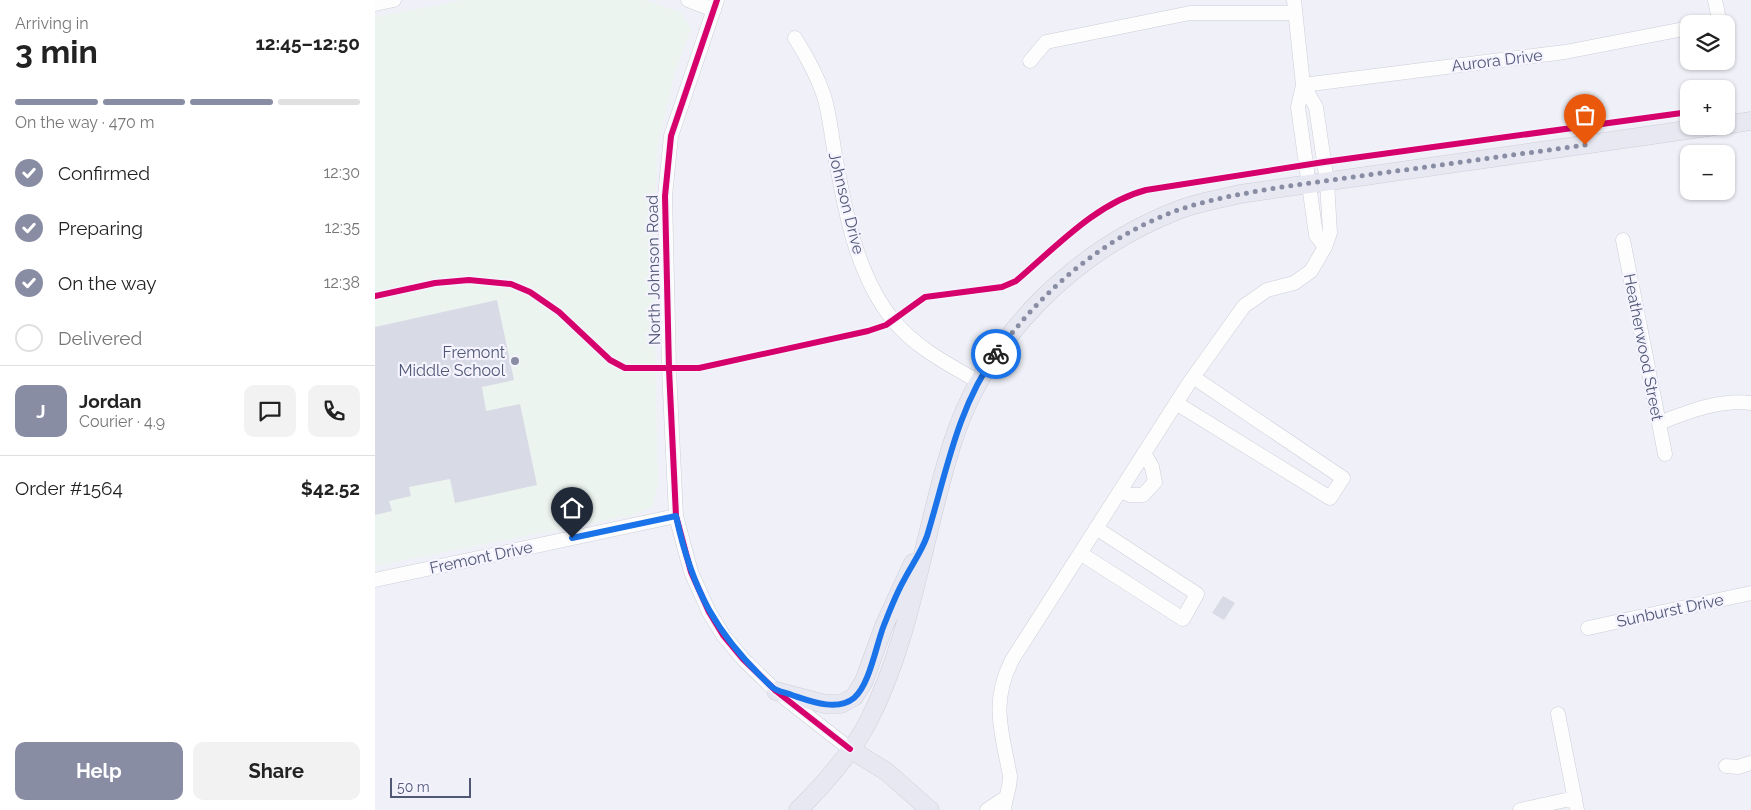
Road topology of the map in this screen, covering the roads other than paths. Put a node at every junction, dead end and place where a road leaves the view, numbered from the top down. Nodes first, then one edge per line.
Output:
1 (394, 0) edge
2 (688, 0) edge
3 (1715, 0) edge
4 (375, 4) edge
5 (715, 5) edge
6 (1295, 7) edge
7 (1717, 15) edge
8 (1680, 30) edge
9 (795, 38) dead end
10 (1030, 61) dead end
11 (1303, 85) junction
12 (1751, 121) edge
13 (1735, 124) edge
14 (1680, 131) edge
15 (1327, 182) junction
16 (1309, 183) junction
17 (1623, 240) dead end
18 (1325, 247) junction
19 (1193, 377) junction
20 (979, 382) junction
21 (1176, 403) junction
22 (1751, 403) edge
23 (1659, 423) junction
24 (1144, 454) junction
25 (1665, 454) dead end
26 (1120, 491) junction
27 (676, 516) junction
28 (1096, 528) junction
29 (926, 539) junction
30 (1080, 553) junction
31 (375, 580) edge
32 (1751, 593) edge
33 (1589, 628) dead end
34 (776, 691) junction
35 (1558, 714) dead end
36 (850, 749) junction
37 (1751, 763) edge
38 (1726, 766) dead end
39 (1005, 804) edge
40 (1576, 804) edge
41 (798, 810) edge
42 (930, 810) edge
43 (987, 810) edge
44 (1520, 810) edge

1 - 4 street
2 - 5 street
3 - 7 street
5 - 27 street, North Johnson Road
6 - 10 street
6 - 11 street
8 - 11 street, Aurora Drive
9 - 20 street, Johnson Drive
11 - 15 street
11 - 16 street
12 - 13 main road
14 - 15 main road
15 - 16 main road
15 - 18 street
16 - 18 street
16 - 20 main road
17 - 23 street, Heatherwood Street
18 - 19 street
19 - 21 street
19 - 21 street
20 - 29 main road
21 - 24 street
22 - 23 street
23 - 25 street, Heatherwood Street
24 - 26 street
24 - 26 street
26 - 28 street
27 - 31 street, Fremont Drive
27 - 34 street, North Johnson Road
28 - 30 street
28 - 30 street
29 - 34 main road
29 - 36 main road
30 - 39 street
32 - 33 street, Sunburst Drive
34 - 36 street, North Johnson Road
35 - 40 street
36 - 41 main road
36 - 42 main road, North Johnson Road
37 - 38 street
39 - 43 street
40 - 44 street

